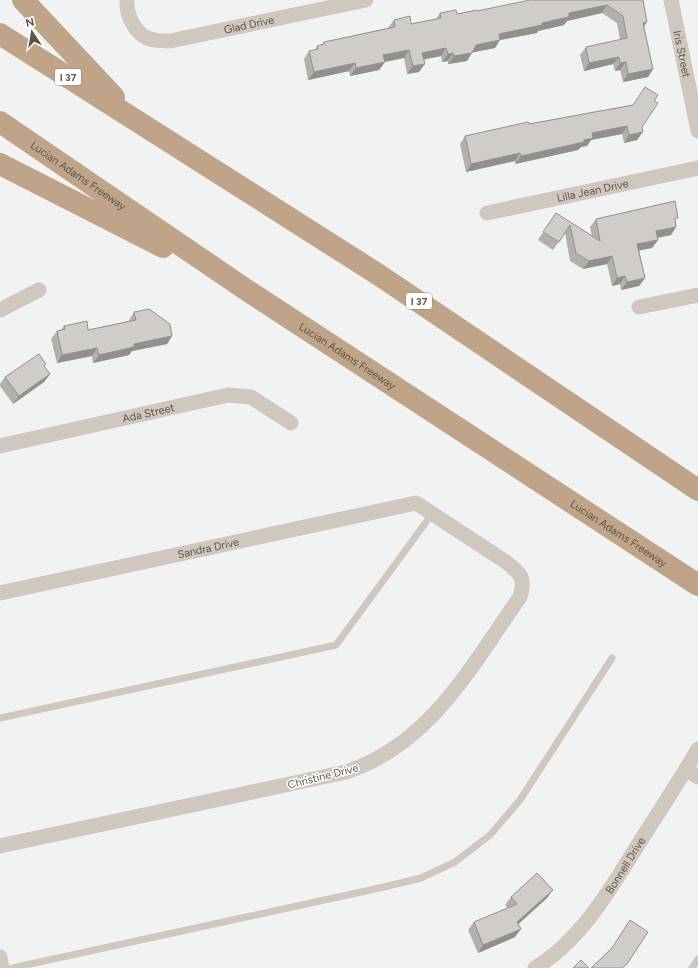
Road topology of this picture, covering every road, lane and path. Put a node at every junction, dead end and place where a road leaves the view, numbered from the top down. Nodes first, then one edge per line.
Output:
1 (23, 0) edge
2 (127, 0) edge
3 (366, 0) edge
4 (671, 0) edge
5 (0, 34) edge
6 (136, 120) junction
7 (0, 122) edge
8 (698, 131) edge
9 (0, 164) edge
10 (698, 168) edge
11 (487, 213) dead end
12 (245, 288) junction
13 (39, 290) dead end
14 (698, 295) edge
15 (639, 308) dead end
16 (0, 310) edge
17 (291, 423) dead end
18 (0, 446) edge
19 (698, 490) edge
20 (416, 503) joint
21 (432, 514) junction
22 (698, 585) edge
23 (0, 593) edge
24 (612, 658) dead end
25 (0, 718) edge
26 (698, 749) edge
27 (692, 773) edge
28 (0, 846) edge
29 (0, 957) edge
30 (698, 959) edge
31 (2, 968) edge
32 (12, 968) edge
33 (535, 968) edge
34 (692, 968) edge

1 - 6 highway
2 - 3 street, Glad Drive
4 - 8 street, Iris Street
5 - 6 highway, I 37
6 - 19 highway, I 37
7 - 12 highway, Lucian Adams Freeway
9 - 12 highway
10 - 11 street, Lilla Jean Drive
12 - 22 highway, Lucian Adams Freeway
13 - 16 street
14 - 15 street
17 - 18 street, Ada Street
20 - 21 street, Christine Drive
20 - 23 street, Sandra Drive
21 - 25 lane
21 - 28 street, Christine Drive
24 - 32 lane
26 - 27 street, Bonnell Drive
27 - 33 street, Bonnell Drive
29 - 31 street
30 - 34 lane

